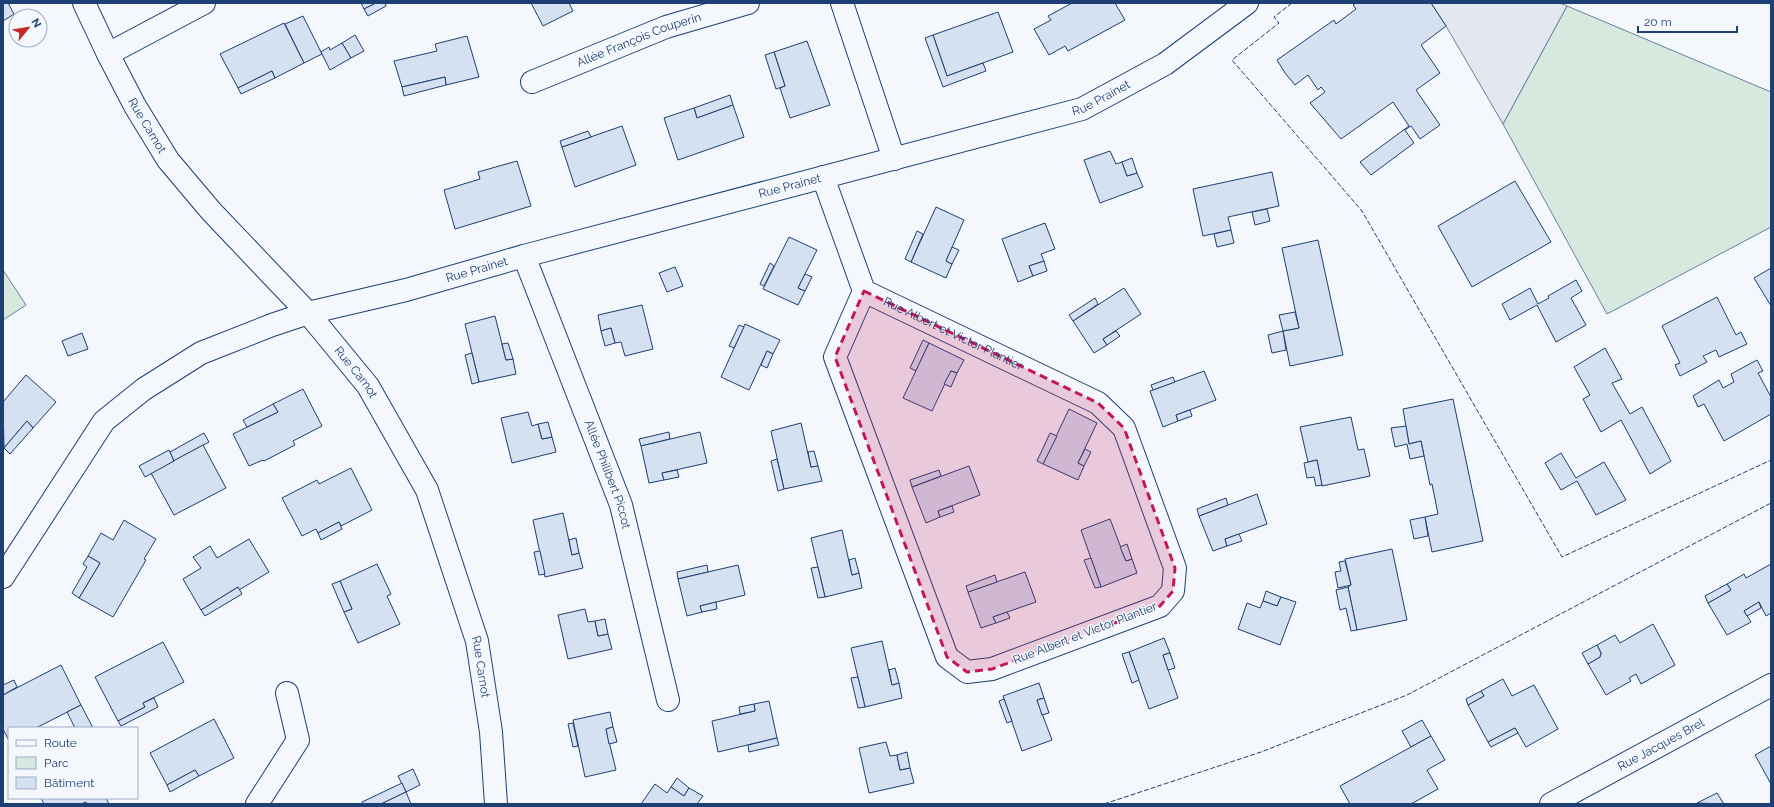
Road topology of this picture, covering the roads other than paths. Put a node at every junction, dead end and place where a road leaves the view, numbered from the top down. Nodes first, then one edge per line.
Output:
1 (84, 3) edge
2 (204, 3) edge
3 (748, 3) edge
4 (842, 3) edge
5 (1247, 3) edge
6 (108, 54) junction
7 (532, 82) dead end
8 (894, 159) junction
9 (824, 177) junction
10 (524, 256) junction
11 (864, 291) junction
12 (308, 312) junction
13 (3, 577) edge
14 (1771, 685) edge
15 (287, 693) dead end
16 (668, 700) dead end
17 (257, 804) edge
18 (496, 804) edge
19 (1551, 804) edge

1 - 6 street, Rue Carnot
2 - 6 street
3 - 7 street, Allée François Couperin
4 - 8 street
5 - 8 street, Rue Prainet
6 - 12 street, Rue Carnot
8 - 9 street, Rue Prainet
9 - 10 street, Rue Prainet
9 - 11 street
10 - 12 street, Rue Prainet
10 - 16 street, Allée Philibert Piccot
11 - 11 street, Rue Albert et Victor Plantier
12 - 13 street, Rue Prainet
12 - 18 street, Rue Carnot
14 - 19 street, Rue Jacques Brel
15 - 17 street

